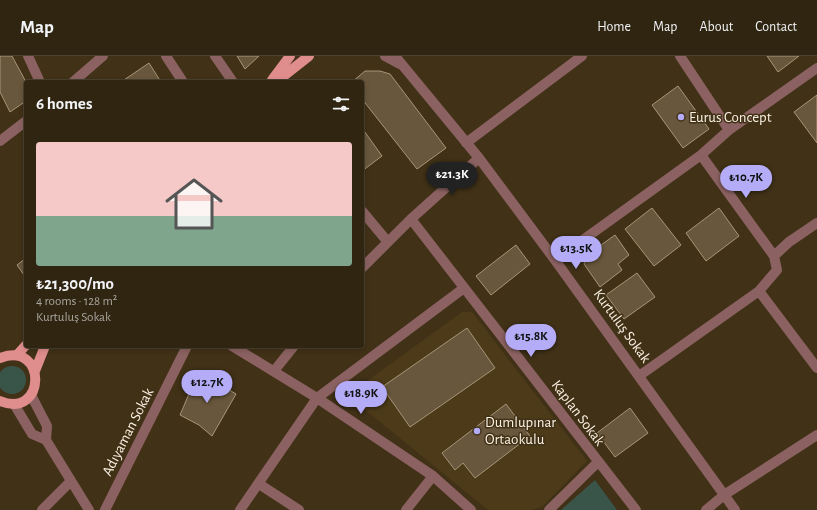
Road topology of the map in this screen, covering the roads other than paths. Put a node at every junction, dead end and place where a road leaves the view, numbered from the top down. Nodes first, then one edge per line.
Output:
1 (28, 56) edge
2 (103, 56) edge
3 (166, 56) edge
4 (215, 56) edge
5 (290, 56) edge
6 (309, 56) edge
7 (385, 56) edge
8 (395, 56) edge
9 (582, 56) edge
10 (680, 56) edge
11 (402, 65) junction
12 (817, 68) edge
13 (39, 80) edge
14 (75, 80) edge
15 (182, 80) edge
16 (232, 80) edge
17 (272, 80) edge
18 (279, 80) edge
19 (24, 123) edge
20 (729, 130) junction
21 (0, 141) edge
22 (466, 143) junction
23 (701, 155) junction
24 (479, 158) junction
25 (364, 213) edge
26 (411, 219) junction
27 (817, 223) edge
28 (387, 241) junction
29 (774, 256) junction
30 (555, 260) junction
31 (364, 266) edge
32 (464, 288) junction
33 (759, 291) junction
34 (24, 347) edge
35 (44, 348) edge
36 (186, 348) edge
37 (235, 348) edge
38 (292, 348) edge
39 (17, 355) junction
40 (0, 357) edge
41 (817, 368) edge
42 (35, 371) junction
43 (274, 371) junction
44 (639, 376) junction
45 (31, 395) junction
46 (317, 398) junction
47 (5, 404) edge
48 (817, 435) edge
49 (46, 440) junction
50 (598, 463) junction
51 (433, 476) junction
52 (71, 481) junction
53 (259, 484) junction
54 (724, 496) junction
55 (42, 510) edge
56 (89, 510) edge
57 (105, 510) edge
58 (240, 510) edge
59 (299, 510) edge
60 (406, 510) edge
61 (471, 510) edge
62 (549, 510) edge
63 (636, 510) edge
64 (706, 510) edge
65 (735, 510) edge

1 - 13 street
2 - 14 street
3 - 15 street
4 - 16 street
5 - 17 main road
6 - 18 main road
7 - 11 street
8 - 11 street, Kurtuluş Sokak
9 - 22 street
10 - 20 street
11 - 22 street, Kurtuluş Sokak
12 - 20 street
19 - 21 street
20 - 23 street
22 - 24 street, Kurtuluş Sokak
23 - 29 street
23 - 30 street
24 - 26 street
24 - 30 street, Kurtuluş Sokak
25 - 28 street
26 - 28 street
26 - 32 street, Kaplan Sokak
27 - 29 street
28 - 31 street
29 - 33 street
30 - 44 street, Kurtuluş Sokak
32 - 46 street
32 - 50 street, Kaplan Sokak
33 - 41 street
33 - 44 street
34 - 39 main road
35 - 42 main road
36 - 57 street, Adıyaman Sokak
37 - 43 street
38 - 43 street
39 - 40 main road
39 - 42 main road
42 - 45 main road
43 - 46 street
44 - 54 street, Kurtuluş Sokak
45 - 47 main road
45 - 49 street
46 - 51 street
46 - 53 street
47 - 49 street
48 - 54 street
49 - 52 street
50 - 62 street
50 - 63 street, Kaplan Sokak
51 - 60 street
51 - 61 street
52 - 55 street
52 - 56 street
53 - 58 street
53 - 59 street
54 - 64 street
54 - 65 street, Kurtuluş Sokak

